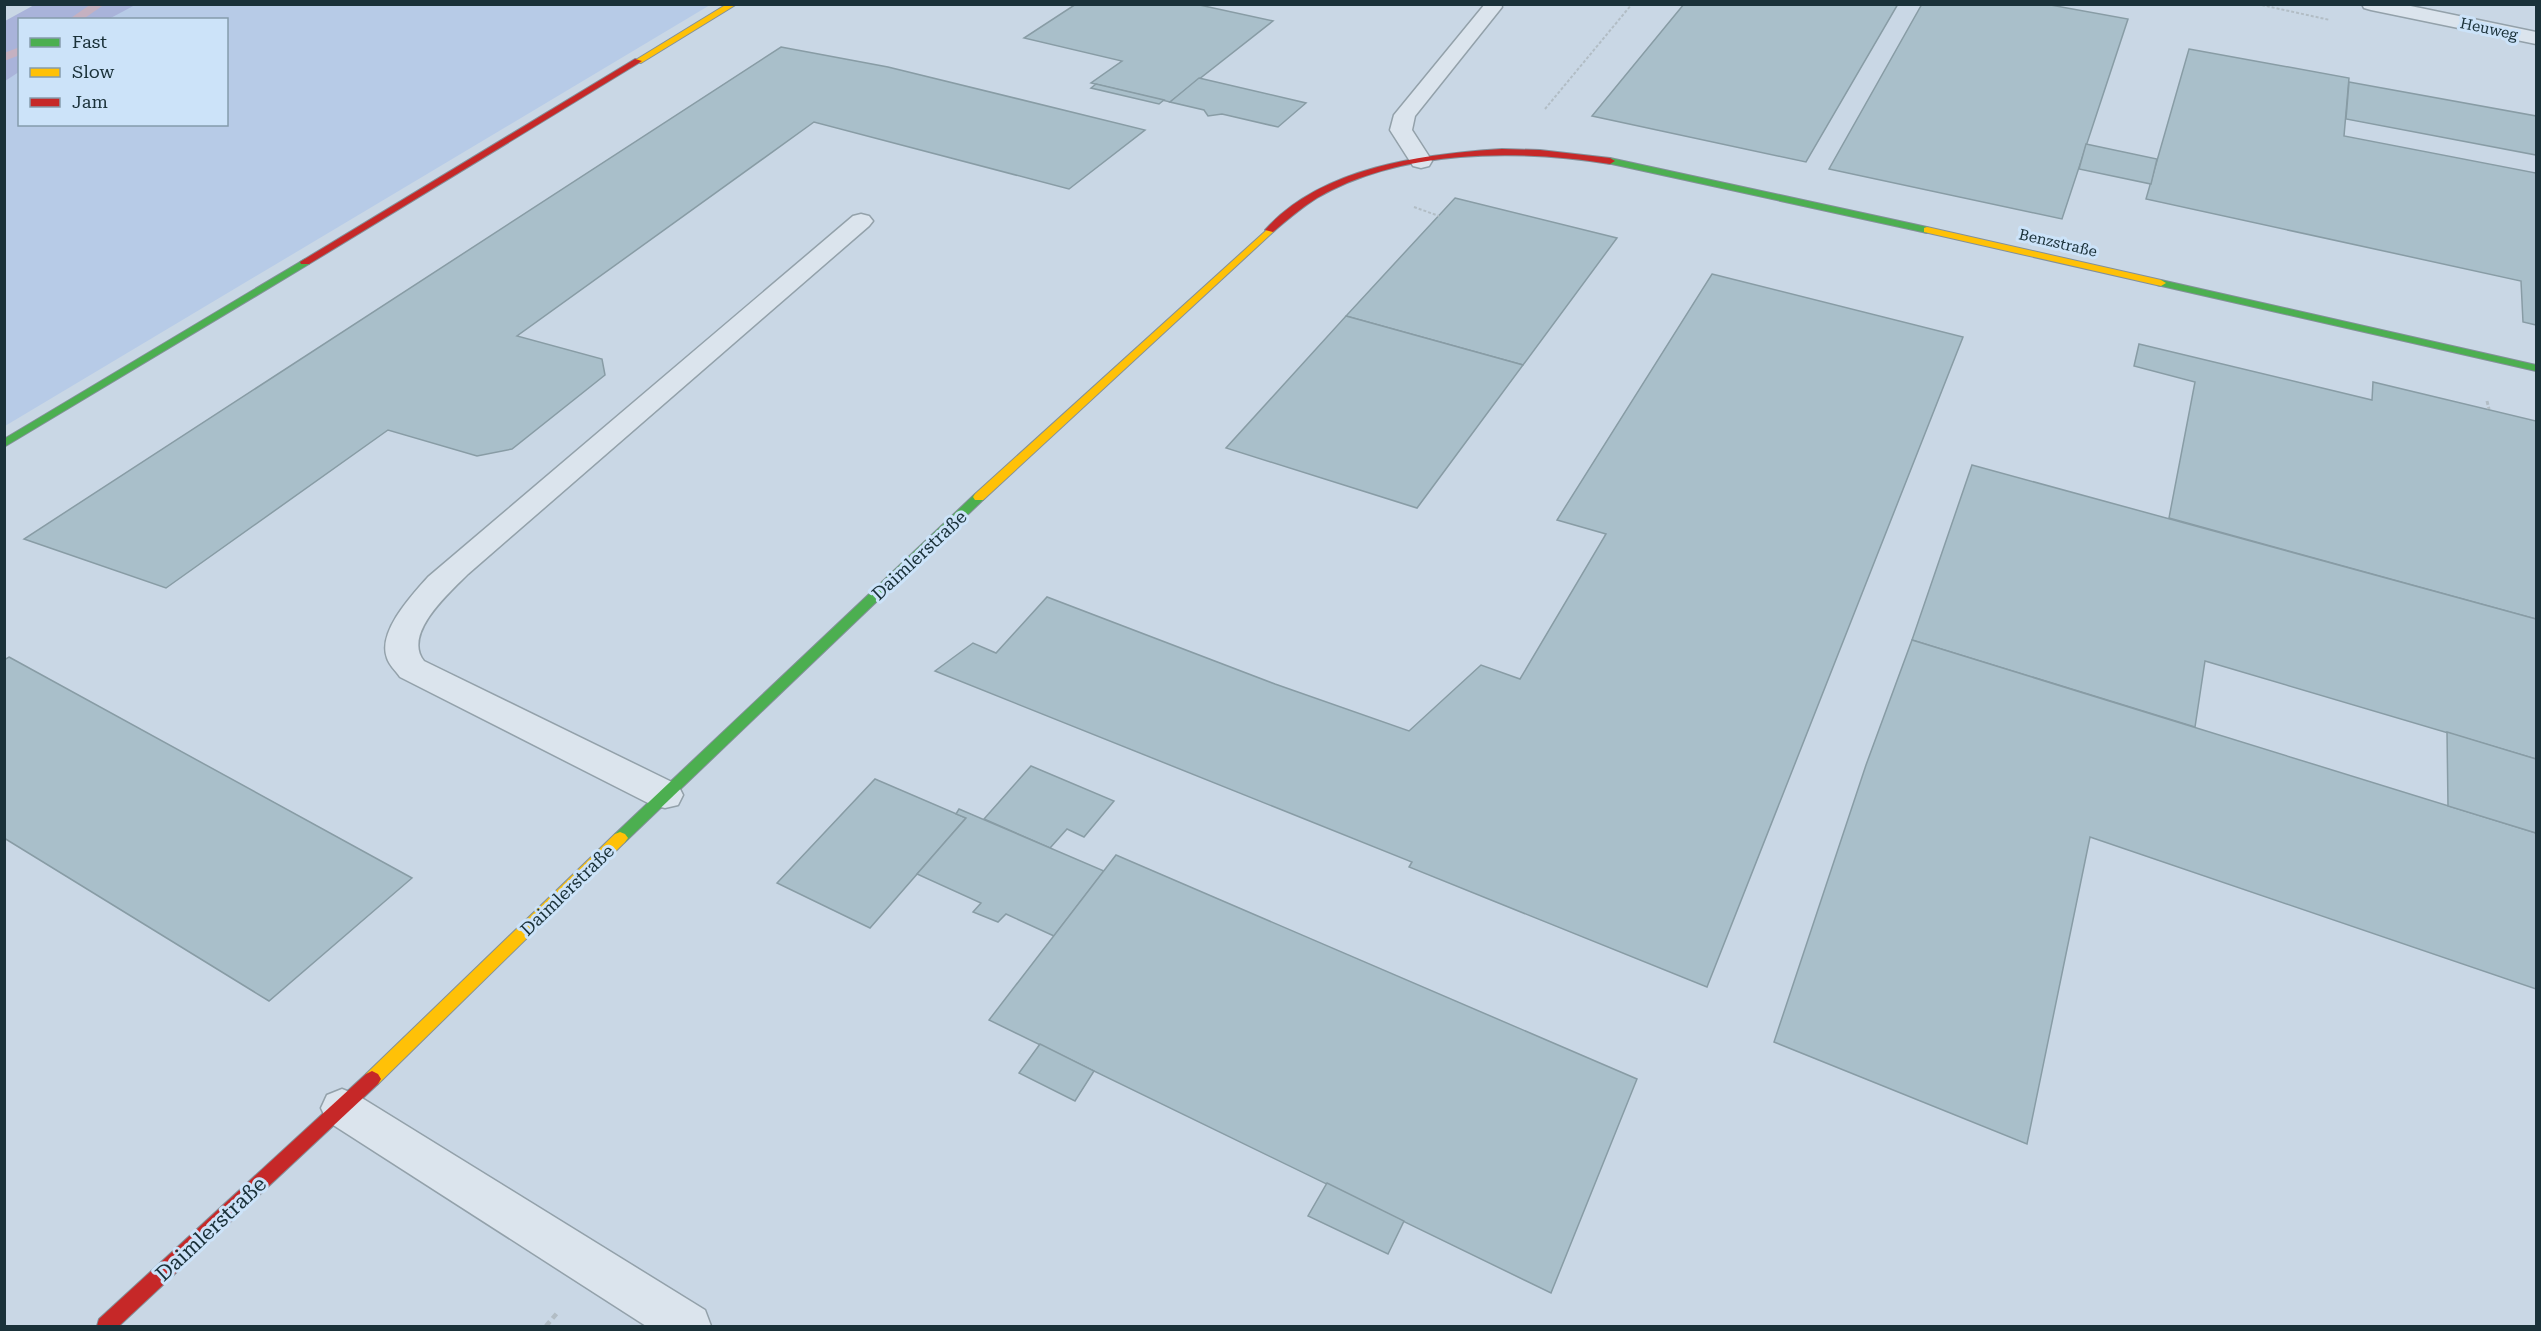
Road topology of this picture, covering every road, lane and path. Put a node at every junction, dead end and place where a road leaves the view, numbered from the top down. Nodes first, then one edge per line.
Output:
1 (733, 4) edge
2 (1632, 4) edge
3 (2278, 4) edge
4 (2371, 4) edge
5 (1492, 7) dead end
6 (2275, 8) dead end
7 (2536, 39) edge
8 (1510, 151) junction
9 (1572, 153) joint
10 (1421, 160) junction
11 (861, 221) dead end
12 (2536, 368) edge
13 (4, 444) edge
14 (665, 795) junction
15 (342, 1108) junction
16 (106, 1326) edge
17 (688, 1326) edge

1 - 13 street
2 - 8 path
3 - 6 path
4 - 7 street, Heuweg
5 - 10 street
8 - 9 street, Daimlerstraße
8 - 10 street, Daimlerstraße
9 - 12 street, Benzstraße
10 - 14 street, Daimlerstraße
11 - 14 street
14 - 15 street, Daimlerstraße
15 - 16 street, Daimlerstraße
15 - 17 street

